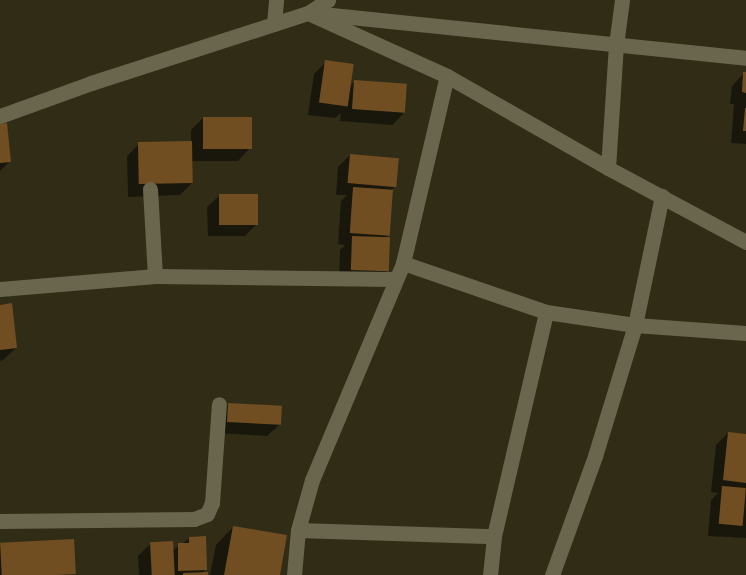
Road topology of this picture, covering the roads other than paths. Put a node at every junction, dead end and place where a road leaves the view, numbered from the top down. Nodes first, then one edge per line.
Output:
1 (276, 0) edge
2 (328, 0) edge
3 (622, 0) edge
4 (308, 13) junction
5 (274, 24) junction
6 (616, 45) junction
7 (746, 58) edge
8 (447, 76) junction
9 (0, 116) edge
10 (608, 168) junction
11 (150, 188) dead end
12 (662, 196) junction
13 (746, 242) edge
14 (403, 263) junction
15 (155, 276) junction
16 (395, 279) junction
17 (0, 289) edge
18 (546, 312) junction
19 (635, 326) junction
20 (746, 333) edge
21 (219, 404) dead end
22 (0, 521) edge
23 (298, 530) junction
24 (494, 536) junction
25 (294, 575) edge
26 (490, 575) edge
27 (552, 575) edge

1 - 5 street
2 - 4 street
3 - 6 street
4 - 5 street
4 - 6 street
4 - 8 street
5 - 9 street
6 - 7 street
6 - 10 street
8 - 10 street
8 - 14 street
10 - 12 street
11 - 15 street
12 - 13 street
12 - 19 street
14 - 16 street
14 - 18 street
15 - 16 street
15 - 17 street
16 - 23 street
18 - 19 street
18 - 24 street
19 - 20 street
19 - 27 street
21 - 22 street
23 - 24 street
23 - 25 street
24 - 26 street

